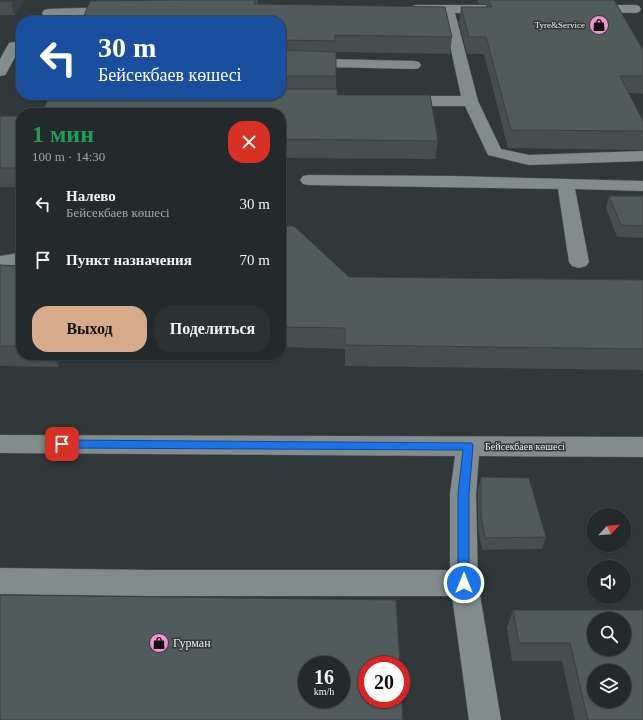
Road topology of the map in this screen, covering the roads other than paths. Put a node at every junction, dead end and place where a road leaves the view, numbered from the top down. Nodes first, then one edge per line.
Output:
1 (632, 4) edge
2 (400, 9) edge
3 (448, 9) junction
4 (502, 9) edge
5 (580, 9) edge
6 (124, 11) edge
7 (48, 13) dead end
8 (643, 21) edge
9 (14, 46) dead end
10 (286, 62) edge
11 (414, 65) dead end
12 (0, 72) edge
13 (384, 101) edge
14 (470, 101) junction
15 (643, 156) edge
16 (309, 180) dead end
17 (566, 185) junction
18 (643, 186) edge
19 (16, 260) edge
20 (0, 262) edge
21 (580, 262) dead end
22 (0, 444) edge
23 (468, 446) junction
24 (643, 447) edge
25 (0, 582) edge
26 (464, 583) junction
27 (485, 720) edge

1 - 5 street
1 - 8 street
2 - 3 street
3 - 4 street
3 - 14 street
6 - 7 street
9 - 12 street
10 - 11 street
13 - 14 street
14 - 15 street
16 - 17 street
17 - 18 street
17 - 21 street
19 - 20 street
22 - 23 street, Бейсекбаев көшесі
23 - 24 street, Бейсекбаев көшесі
23 - 26 street
25 - 26 street
26 - 27 street

